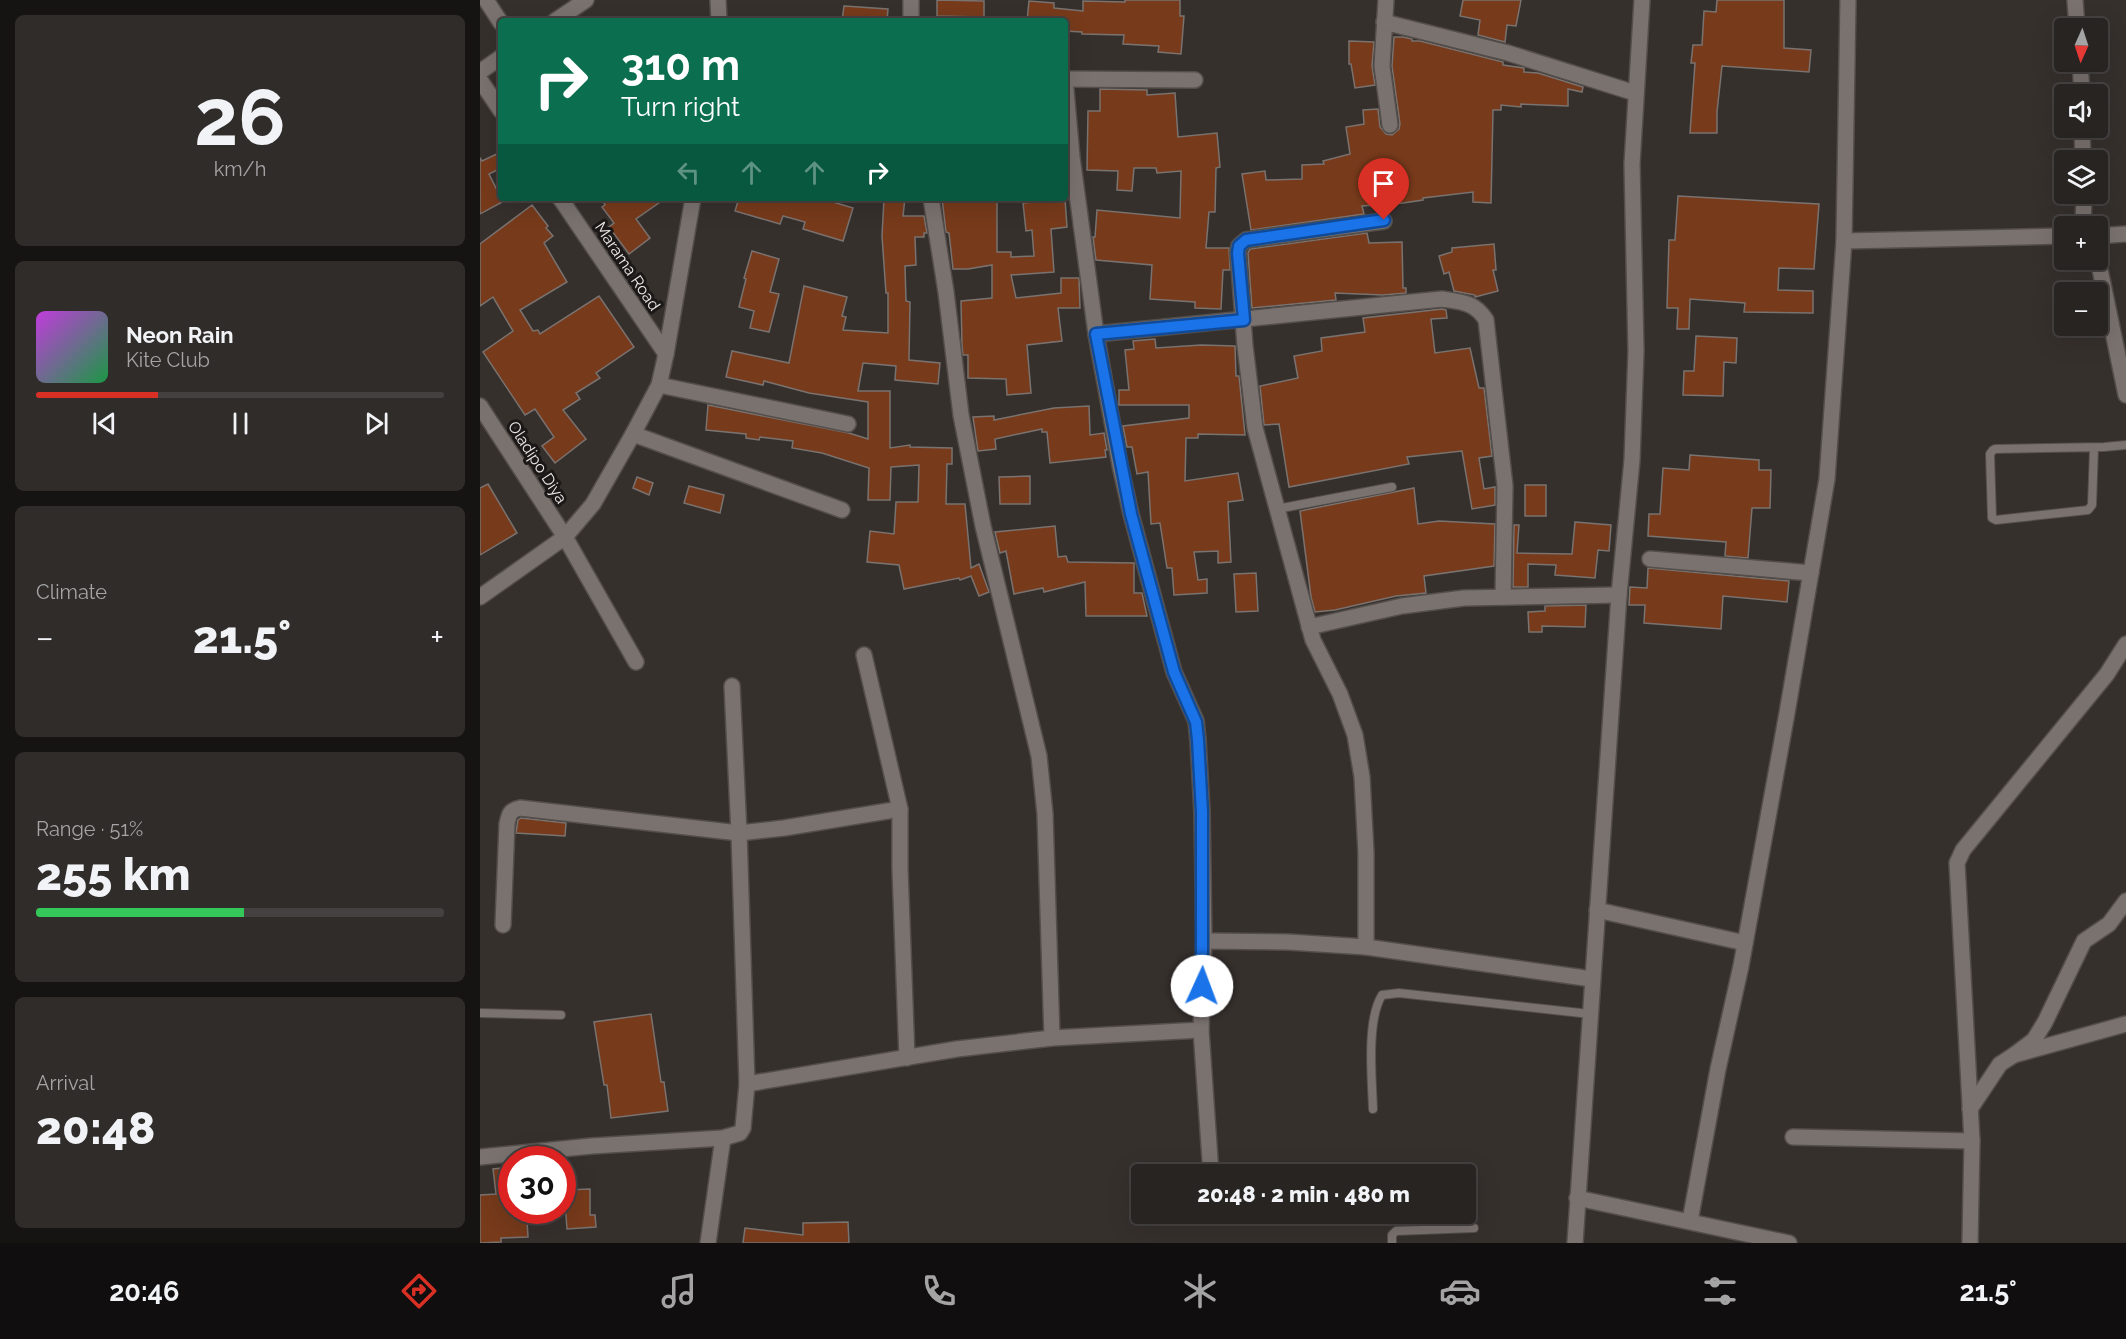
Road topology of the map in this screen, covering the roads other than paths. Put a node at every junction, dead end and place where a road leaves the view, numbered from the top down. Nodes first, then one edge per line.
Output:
1 (486, 0) edge
2 (586, 0) edge
3 (718, 0) edge
4 (910, 0) edge
5 (1386, 0) edge
6 (1642, 0) edge
7 (1848, 0) edge
8 (2075, 0) edge
9 (498, 18) edge
10 (559, 18) edge
11 (719, 18) edge
12 (911, 18) edge
13 (2076, 18) edge
14 (1384, 22) junction
15 (498, 59) edge
16 (480, 72) edge
17 (1068, 79) edge
18 (480, 80) edge
19 (1195, 80) dead end
20 (1635, 93) junction
21 (498, 107) edge
22 (1068, 112) edge
23 (1390, 124) dead end
24 (562, 201) edge
25 (692, 201) edge
26 (932, 201) edge
27 (1384, 220) dead end
28 (2126, 234) edge
29 (2108, 235) edge
30 (2054, 236) edge
31 (1844, 241) junction
32 (2101, 270) edge
33 (1244, 320) junction
34 (1096, 334) junction
35 (2122, 351) edge
36 (666, 354) junction
37 (659, 385) junction
38 (2126, 395) edge
39 (480, 406) edge
40 (848, 424) dead end
41 (633, 434) junction
42 (2126, 445) edge
43 (2094, 448) junction
44 (1392, 487) dead end
45 (1276, 509) junction
46 (842, 510) dead end
47 (565, 537) junction
48 (1650, 559) dead end
49 (1811, 573) junction
50 (1619, 595) junction
51 (480, 597) edge
52 (1503, 597) junction
53 (1309, 627) junction
54 (2126, 644) edge
55 (864, 655) dead end
56 (636, 662) dead end
57 (732, 686) dead end
58 (900, 809) junction
59 (739, 833) junction
60 (2126, 901) edge
61 (1597, 910) junction
62 (502, 925) dead end
63 (1203, 941) junction
64 (1745, 943) junction
65 (1366, 947) junction
66 (1592, 980) junction
67 (480, 1013) edge
68 (1590, 1014) junction
69 (561, 1015) dead end
70 (2126, 1024) edge
71 (1201, 1030) junction
72 (1052, 1038) junction
73 (2014, 1055) junction
74 (907, 1058) junction
75 (747, 1084) junction
76 (1373, 1109) dead end
77 (1970, 1109) junction
78 (723, 1137) junction
79 (1793, 1137) dead end
80 (1972, 1141) junction
81 (480, 1157) edge
82 (1210, 1164) edge
83 (1577, 1198) junction
84 (1689, 1221) junction
85 (1474, 1228) dead end
86 (708, 1243) edge
87 (1392, 1243) edge
88 (1575, 1243) edge
89 (1789, 1243) edge
90 (1970, 1243) edge

1 - 9 street
2 - 10 street
3 - 11 street
4 - 12 street
5 - 14 street
6 - 20 street
7 - 31 street
8 - 13 street
14 - 20 street
14 - 23 street
15 - 16 street
17 - 19 street
18 - 21 street
20 - 50 street
22 - 34 street
24 - 36 street, Marama Road
25 - 36 street
26 - 72 street
27 - 33 street
28 - 29 street
30 - 31 street
31 - 49 street
32 - 35 street
33 - 34 street
33 - 45 street
33 - 52 street
34 - 63 street
35 - 38 street
36 - 37 street
37 - 40 street
37 - 41 street
39 - 47 street, Oladipo Diya
41 - 46 street
41 - 47 street
42 - 43 lane
43 - 43 lane
44 - 45 lane
45 - 53 street
47 - 51 street
47 - 56 street, Oladipo Diya
48 - 49 street
49 - 64 street
50 - 52 street
50 - 61 street
52 - 53 street
53 - 65 street
54 - 77 street
55 - 58 street
57 - 59 street
58 - 59 street
58 - 74 street
59 - 62 street
59 - 75 street
60 - 73 street
61 - 64 street
61 - 66 street
63 - 65 street
63 - 71 street
64 - 84 street
65 - 66 street
66 - 68 street
67 - 69 lane
68 - 76 lane
68 - 83 street
70 - 73 street
71 - 72 street
71 - 82 street
72 - 74 street
73 - 77 street
74 - 75 street
75 - 78 street
77 - 80 street
78 - 81 street
78 - 86 street
79 - 80 street
80 - 90 street
83 - 84 street
83 - 88 street
84 - 89 street
85 - 87 lane

